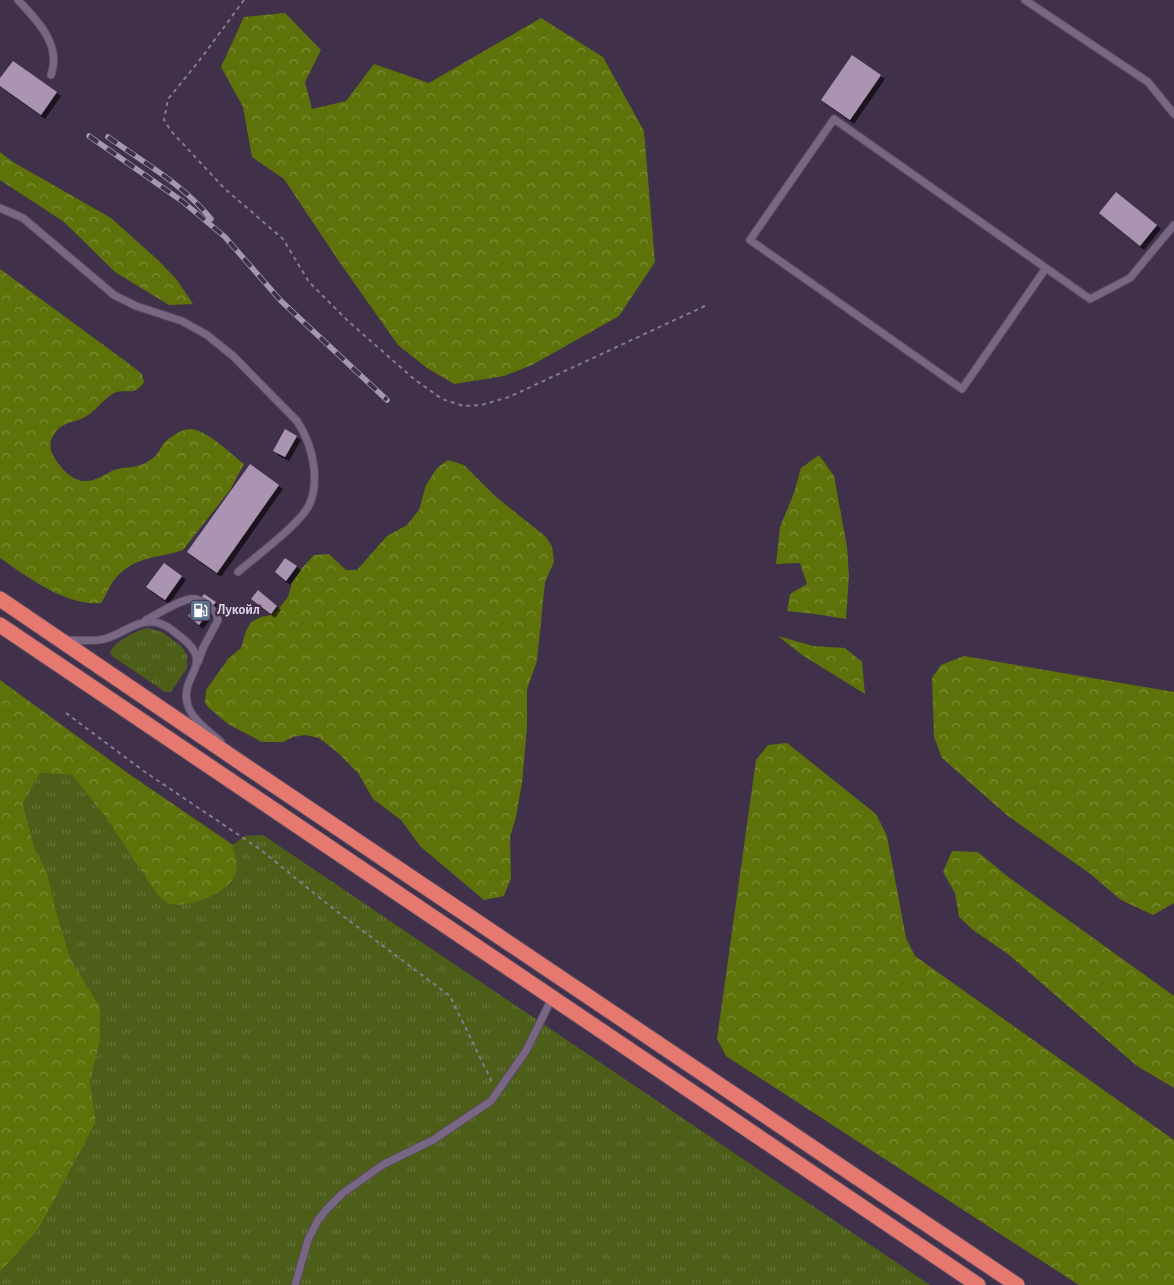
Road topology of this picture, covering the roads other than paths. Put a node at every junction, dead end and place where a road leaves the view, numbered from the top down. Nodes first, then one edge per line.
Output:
1 (18, 0) edge
2 (1025, 0) edge
3 (51, 75) dead end
4 (1174, 114) edge
5 (0, 208) edge
6 (1174, 225) edge
7 (1046, 268) junction
8 (238, 572) dead end
9 (0, 600) edge
10 (140, 623) junction
11 (0, 625) edge
12 (60, 640) junction
13 (197, 665) junction
14 (252, 771) junction
15 (552, 998) junction
16 (295, 1285) edge
17 (978, 1285) edge
18 (1017, 1285) edge

1 - 3 lane
2 - 4 lane
5 - 8 lane
6 - 7 lane
7 - 7 lane
9 - 12 highway
10 - 12 lane
10 - 13 lane
10 - 13 lane
11 - 15 highway
12 - 14 highway
13 - 14 lane
14 - 18 highway
15 - 16 lane
15 - 17 highway

